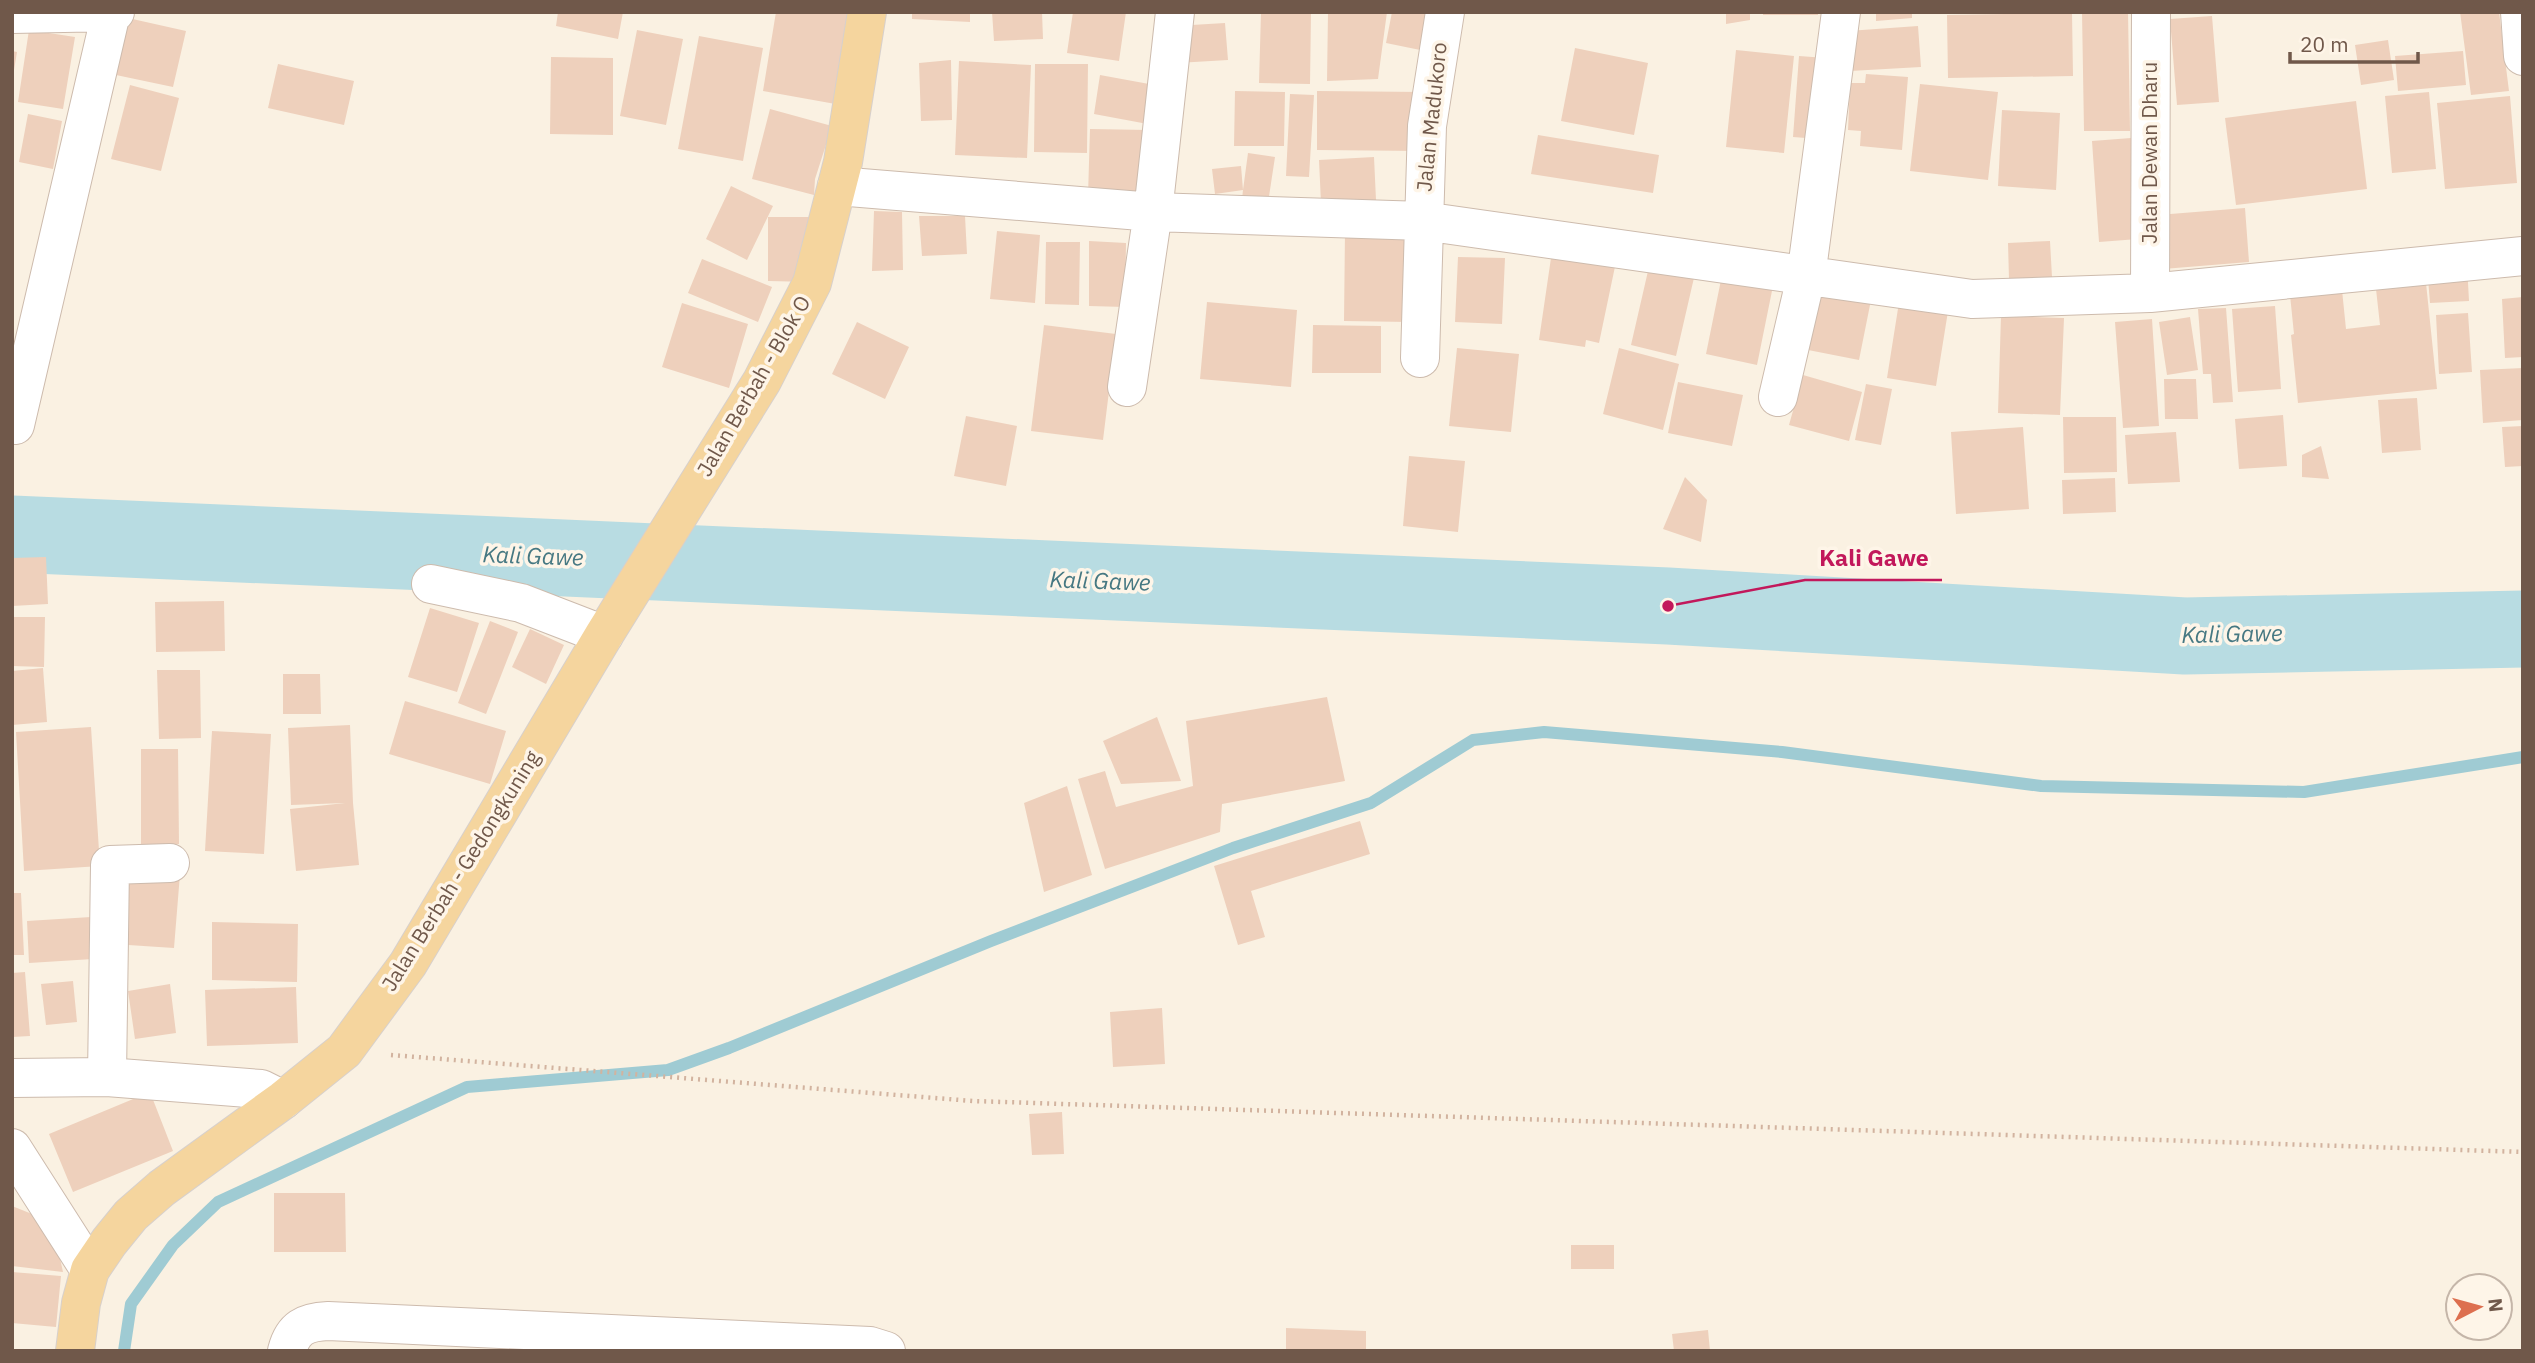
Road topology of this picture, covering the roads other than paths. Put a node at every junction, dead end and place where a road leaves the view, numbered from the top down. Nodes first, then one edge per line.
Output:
1 (113, 12) edge
2 (867, 12) edge
3 (1175, 12) edge
4 (1445, 12) edge
5 (1841, 12) edge
6 (2151, 12) edge
7 (2520, 12) edge
8 (12, 14) edge
9 (2523, 56) edge
10 (836, 186) junction
11 (1153, 212) junction
12 (1423, 221) junction
13 (2523, 256) edge
14 (1806, 277) junction
15 (2150, 293) junction
16 (1420, 358) dead end
17 (1127, 387) dead end
18 (1778, 397) dead end
19 (15, 425) dead end
20 (431, 584) dead end
21 (610, 625) junction
22 (170, 863) dead end
23 (107, 1077) junction
24 (12, 1078) edge
25 (283, 1100) junction
26 (12, 1148) edge
27 (90, 1270) junction
28 (75, 1351) edge
29 (286, 1351) edge
30 (886, 1351) edge

1 - 8 street
1 - 19 street
2 - 10 main road, Jalan Berbah - Blok O
3 - 11 street
4 - 12 street, Jalan Madukoro
5 - 14 street
6 - 15 street, Jalan Dewan Dharu
7 - 9 street
10 - 11 street
10 - 21 main road, Jalan Berbah - Blok O
11 - 12 street
11 - 17 street
12 - 14 street
12 - 16 street, Jalan Madukoro
13 - 15 street
14 - 15 street
14 - 18 street
20 - 21 street
21 - 25 main road, Jalan Berbah - Gedongkuning
22 - 23 street
23 - 24 street
23 - 25 street
25 - 27 main road, Jalan Berbah - Gedongkuning
26 - 27 street
27 - 28 main road, Jalan Berbah - Gedongkuning
29 - 30 street

